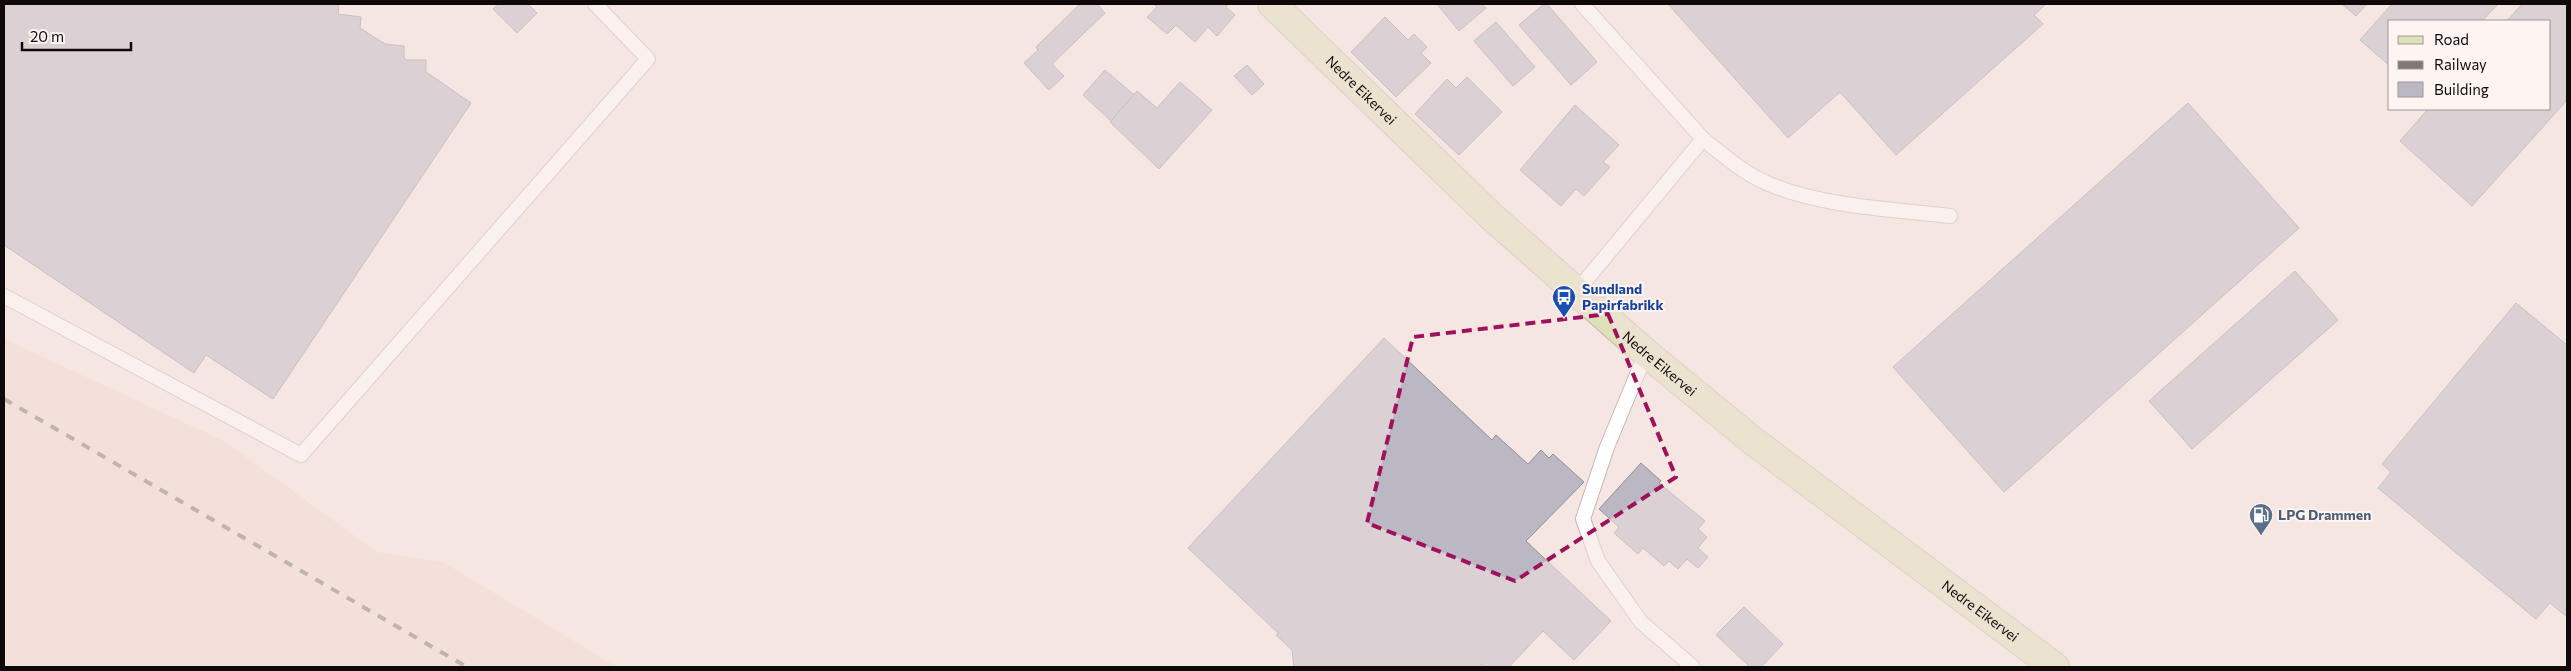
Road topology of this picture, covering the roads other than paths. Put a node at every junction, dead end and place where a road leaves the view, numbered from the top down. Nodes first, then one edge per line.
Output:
1 (595, 4) edge
2 (1272, 4) edge
3 (1582, 4) edge
4 (1703, 139) junction
5 (1950, 216) dead end
6 (1576, 292) junction
7 (4, 296) edge
8 (1646, 353) junction
9 (1693, 667) edge
10 (2055, 667) edge

1 - 7 lane
2 - 6 main road, Nedre Eikervei
3 - 4 lane
4 - 5 lane
4 - 6 lane
6 - 8 main road, Nedre Eikervei
8 - 9 lane
8 - 10 main road, Nedre Eikervei

